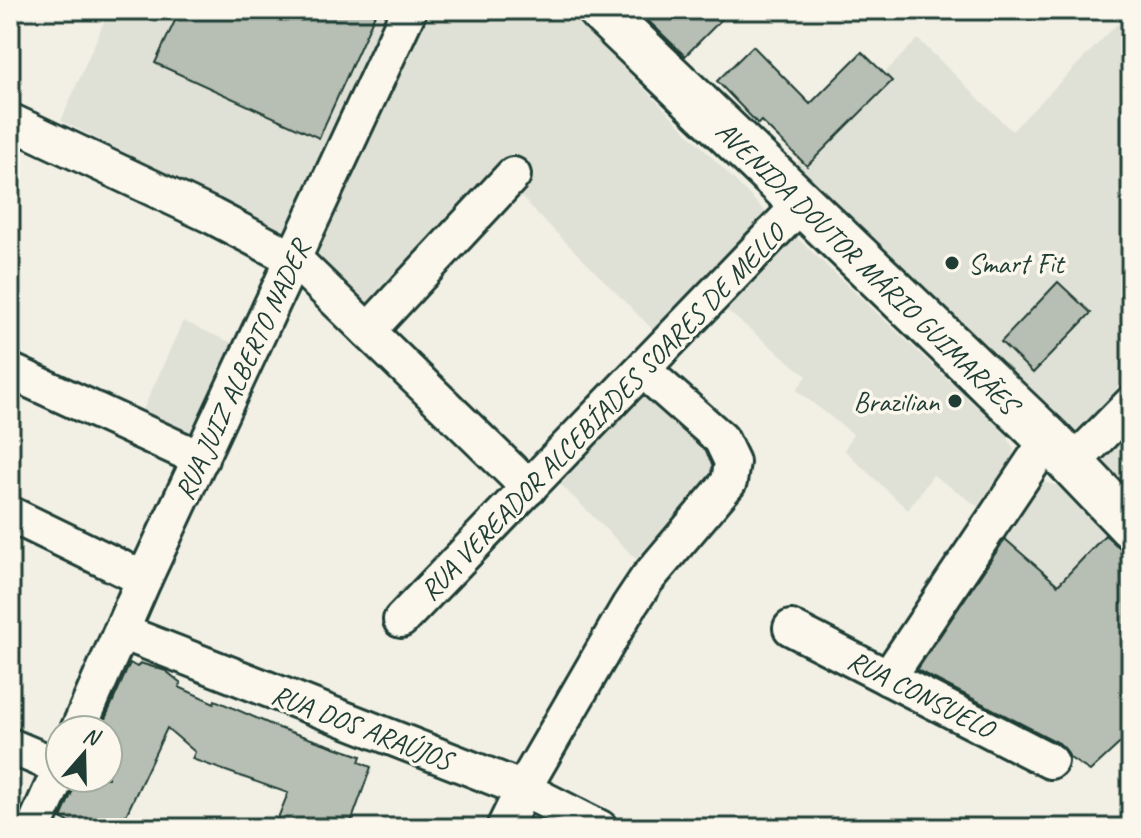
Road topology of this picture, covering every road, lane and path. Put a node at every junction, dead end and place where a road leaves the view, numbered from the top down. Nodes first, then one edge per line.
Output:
1 (409, 10) edge
2 (600, 10) edge
3 (10, 121) edge
4 (513, 175) dead end
5 (802, 203) junction
6 (294, 259) junction
7 (368, 331) junction
8 (643, 370) junction
9 (10, 371) edge
10 (1131, 404) edge
11 (1060, 451) junction
12 (201, 459) junction
13 (529, 488) junction
14 (10, 514) edge
15 (1131, 526) edge
16 (144, 579) junction
17 (401, 620) dead end
18 (791, 628) dead end
19 (122, 632) junction
20 (888, 678) junction
21 (85, 714) edge
22 (10, 746) edge
23 (44, 761) edge
24 (1050, 761) dead end
25 (523, 789) junction
26 (49, 794) edge
27 (34, 828) edge
28 (504, 828) edge
29 (600, 828) edge

1 - 6 street, RUA JUIZ ALBERTO NADER
2 - 5 main road, AVENIDA DOUTOR MÁRIO GUIMARÃES
3 - 6 street
4 - 7 street
5 - 8 street, RUA VEREADOR ALCEBÍADES SOARES DE MELLO
5 - 11 main road, AVENIDA DOUTOR MÁRIO GUIMARÃES
6 - 7 street
6 - 12 street, RUA JUIZ ALBERTO NADER
7 - 13 street
8 - 13 street, RUA VEREADOR ALCEBÍADES SOARES DE MELLO
8 - 25 street
9 - 12 street
10 - 11 street
11 - 15 main road, AVENIDA DOUTOR MÁRIO GUIMARÃES
11 - 20 street
12 - 16 street, RUA JUIZ ALBERTO NADER
13 - 17 street, RUA VEREADOR ALCEBÍADES SOARES DE MELLO
14 - 16 street
16 - 19 street, RUA JUIZ ALBERTO NADER
18 - 20 street, RUA CONSUELO
19 - 21 street, RUA JUIZ ALBERTO NADER
19 - 25 street, RUA DOS ARAÚJOS
20 - 24 street, RUA CONSUELO
22 - 23 street
25 - 28 street
25 - 29 street, RUA DOS ARAÚJOS
26 - 27 street

